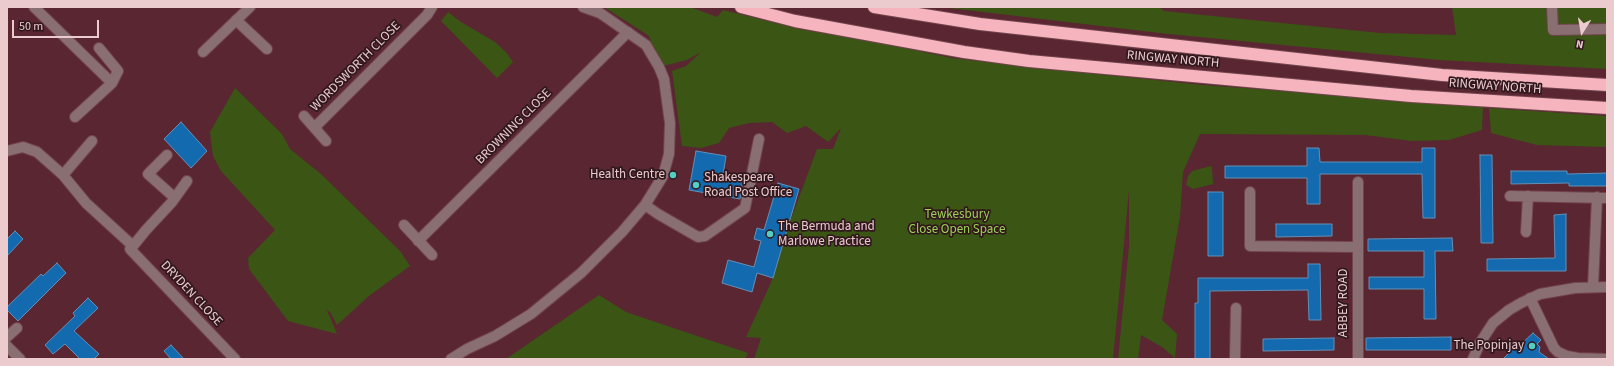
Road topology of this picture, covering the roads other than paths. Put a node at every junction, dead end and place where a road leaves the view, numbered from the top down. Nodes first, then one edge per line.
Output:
1 (34, 7) edge
2 (249, 7) edge
3 (432, 7) edge
4 (583, 7) edge
5 (741, 7) edge
6 (874, 7) edge
7 (1552, 7) edge
8 (236, 20) junction
9 (1607, 29) edge
10 (628, 32) junction
11 (99, 48) dead end
12 (267, 49) dead end
13 (203, 52) dead end
14 (112, 83) junction
15 (1607, 85) edge
16 (1607, 108) edge
17 (304, 116) dead end
18 (75, 118) dead end
19 (315, 127) junction
20 (759, 139) dead end
21 (92, 141) dead end
22 (326, 141) dead end
23 (7, 151) edge
24 (167, 156) dead end
25 (63, 175) junction
26 (187, 181) dead end
27 (1358, 182) dead end
28 (1250, 192) dead end
29 (1510, 196) dead end
30 (1528, 196) junction
31 (175, 198) junction
32 (1596, 198) junction
33 (1607, 198) edge
34 (645, 204) junction
35 (404, 225) dead end
36 (1526, 232) dead end
37 (418, 242) junction
38 (133, 246) junction
39 (1357, 247) junction
40 (432, 255) dead end
41 (1593, 287) junction
42 (1607, 288) edge
43 (1530, 298) junction
44 (1236, 308) dead end
45 (17, 328) dead end
46 (7, 337) edge
47 (7, 346) edge
48 (20, 359) edge
49 (235, 359) edge
50 (451, 359) edge
51 (1235, 359) edge
52 (1358, 359) edge
53 (1473, 359) edge
54 (1607, 359) edge

1 - 14 street
2 - 8 street
3 - 19 street, WORDSWORTH CLOSE
4 - 10 street
5 - 16 highway, RINGWAY NORTH
6 - 15 highway, RINGWAY NORTH
7 - 9 street
8 - 12 street
8 - 13 street
10 - 34 street
10 - 37 street, BROWNING CLOSE
11 - 14 street
14 - 18 street
17 - 19 street, WORDSWORTH CLOSE
19 - 22 street, WORDSWORTH CLOSE
20 - 34 street
21 - 25 street
23 - 25 street
24 - 31 street
25 - 38 street
26 - 31 street
27 - 39 street, ABBEY ROAD
28 - 39 street
29 - 30 street
30 - 32 street
30 - 36 street
31 - 38 street
32 - 33 street
32 - 41 street
34 - 50 street
35 - 37 street
37 - 40 street
38 - 49 street, DRYDEN CLOSE
39 - 52 street, ABBEY ROAD
41 - 42 street
41 - 43 street
43 - 53 street
43 - 54 street
44 - 51 street
45 - 46 street
47 - 48 street

